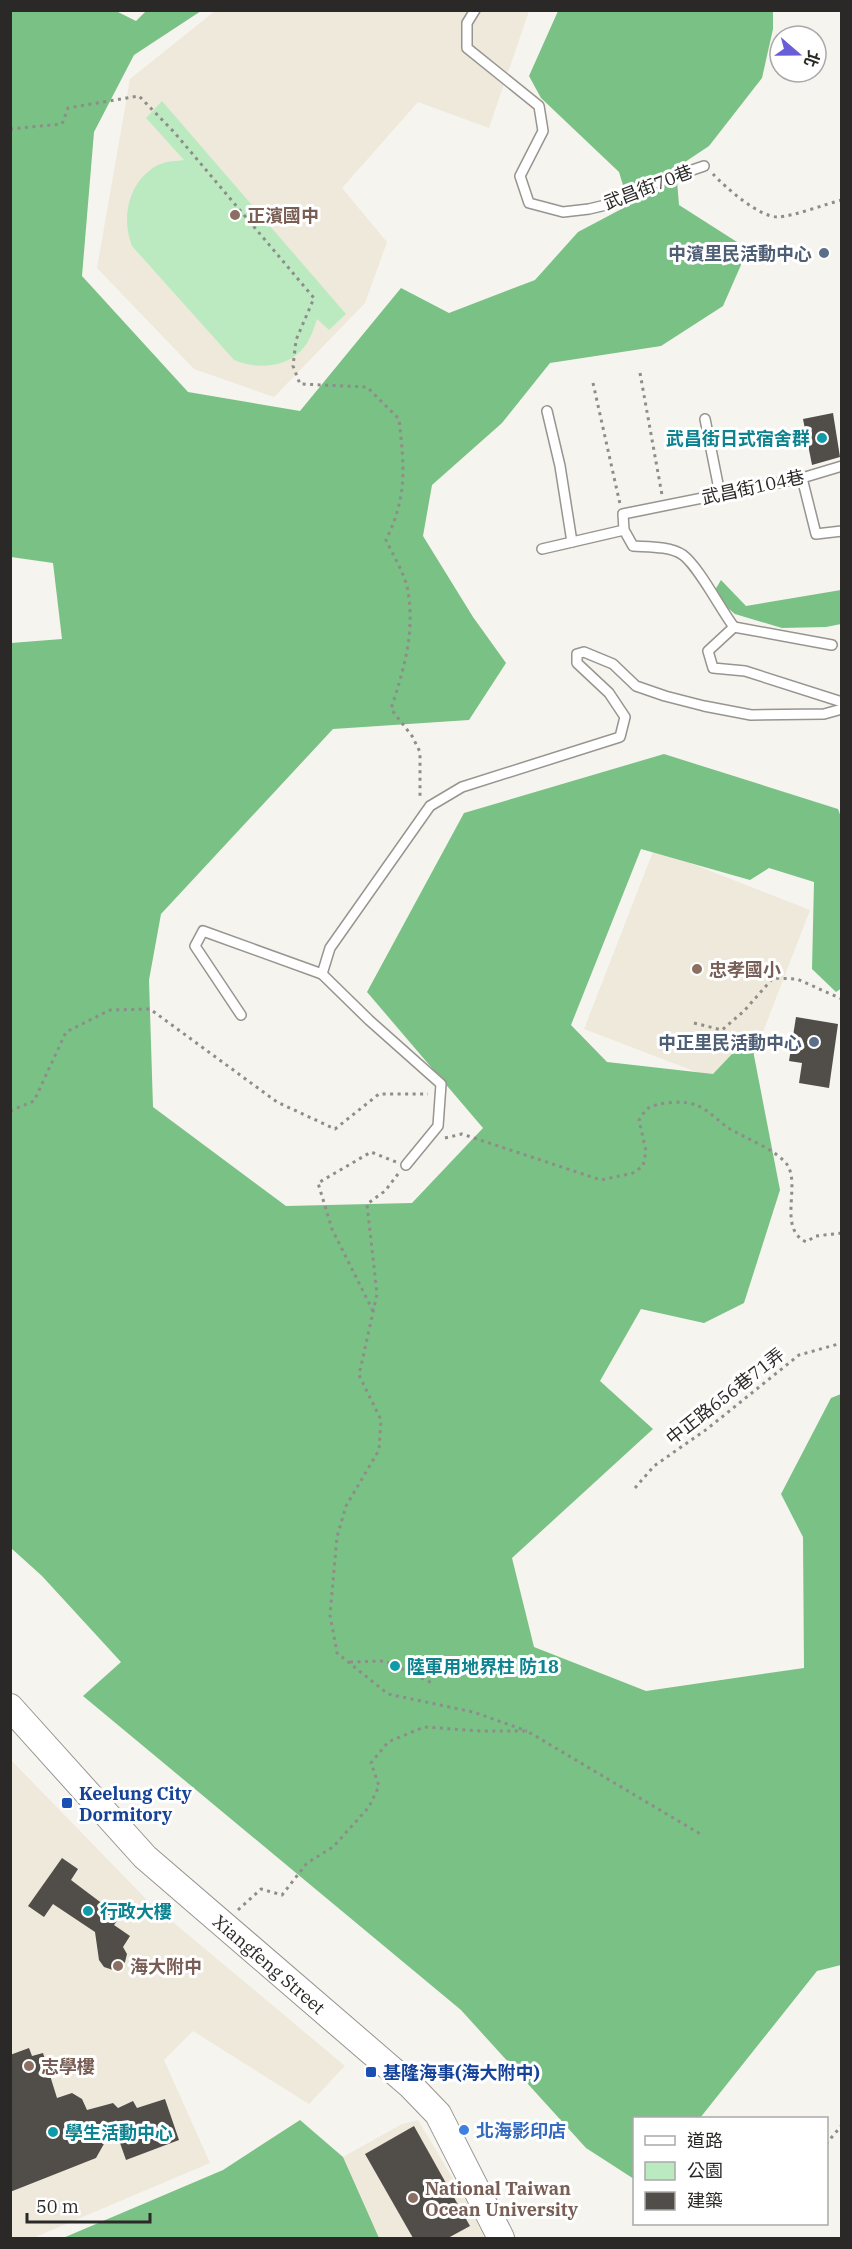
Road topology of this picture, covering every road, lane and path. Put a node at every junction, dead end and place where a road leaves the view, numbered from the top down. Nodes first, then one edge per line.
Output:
1 (475, 10) edge
2 (10, 129) edge
3 (704, 166) joint
4 (842, 200) edge
5 (640, 373) dead end
6 (593, 383) dead end
7 (547, 411) dead end
8 (705, 419) dead end
9 (842, 466) edge
10 (802, 478) junction
11 (720, 494) junction
12 (664, 505) junction
13 (623, 514) junction
14 (624, 530) junction
15 (842, 531) edge
16 (572, 542) junction
17 (542, 549) dead end
18 (734, 627) junction
19 (832, 645) dead end
20 (842, 702) edge
21 (842, 709) edge
22 (420, 806) dead end
23 (322, 974) junction
24 (842, 999) edge
25 (241, 1015) dead end
26 (694, 1023) dead end
27 (441, 1095) junction
28 (10, 1111) edge
29 (423, 1144) junction
30 (406, 1165) junction
31 (842, 1233) edge
32 (373, 1311) junction
33 (842, 1343) edge
34 (635, 1488) dead end
35 (348, 1662) junction
36 (432, 1683) dead end
37 (10, 1707) edge
38 (527, 1731) junction
39 (702, 1835) dead end
40 (226, 1927) junction
41 (842, 2125) edge
42 (828, 2142) edge
43 (501, 2238) edge

1 - 3 lane, 武昌街70巷
2 - 22 path
3 - 4 path, 武昌街70巷
5 - 12 path
6 - 13 path
7 - 16 lane
8 - 11 lane
9 - 10 lane, 武昌街104巷
10 - 11 lane, 武昌街104巷
10 - 15 lane
11 - 12 lane, 武昌街104巷
12 - 13 lane, 武昌街104巷
13 - 14 lane
14 - 16 lane
14 - 18 lane
16 - 17 lane
18 - 19 lane
18 - 20 lane
21 - 23 lane
23 - 25 lane
23 - 27 lane
24 - 26 path
27 - 28 path
27 - 29 lane
29 - 30 lane
29 - 31 path
30 - 32 path
30 - 32 path
32 - 35 path
33 - 34 path, 中正路656巷71弄
35 - 36 path
35 - 38 path
37 - 40 street, Xiangfeng Street
38 - 39 path
38 - 40 path
40 - 43 street, Xiangfeng Street
41 - 42 path

